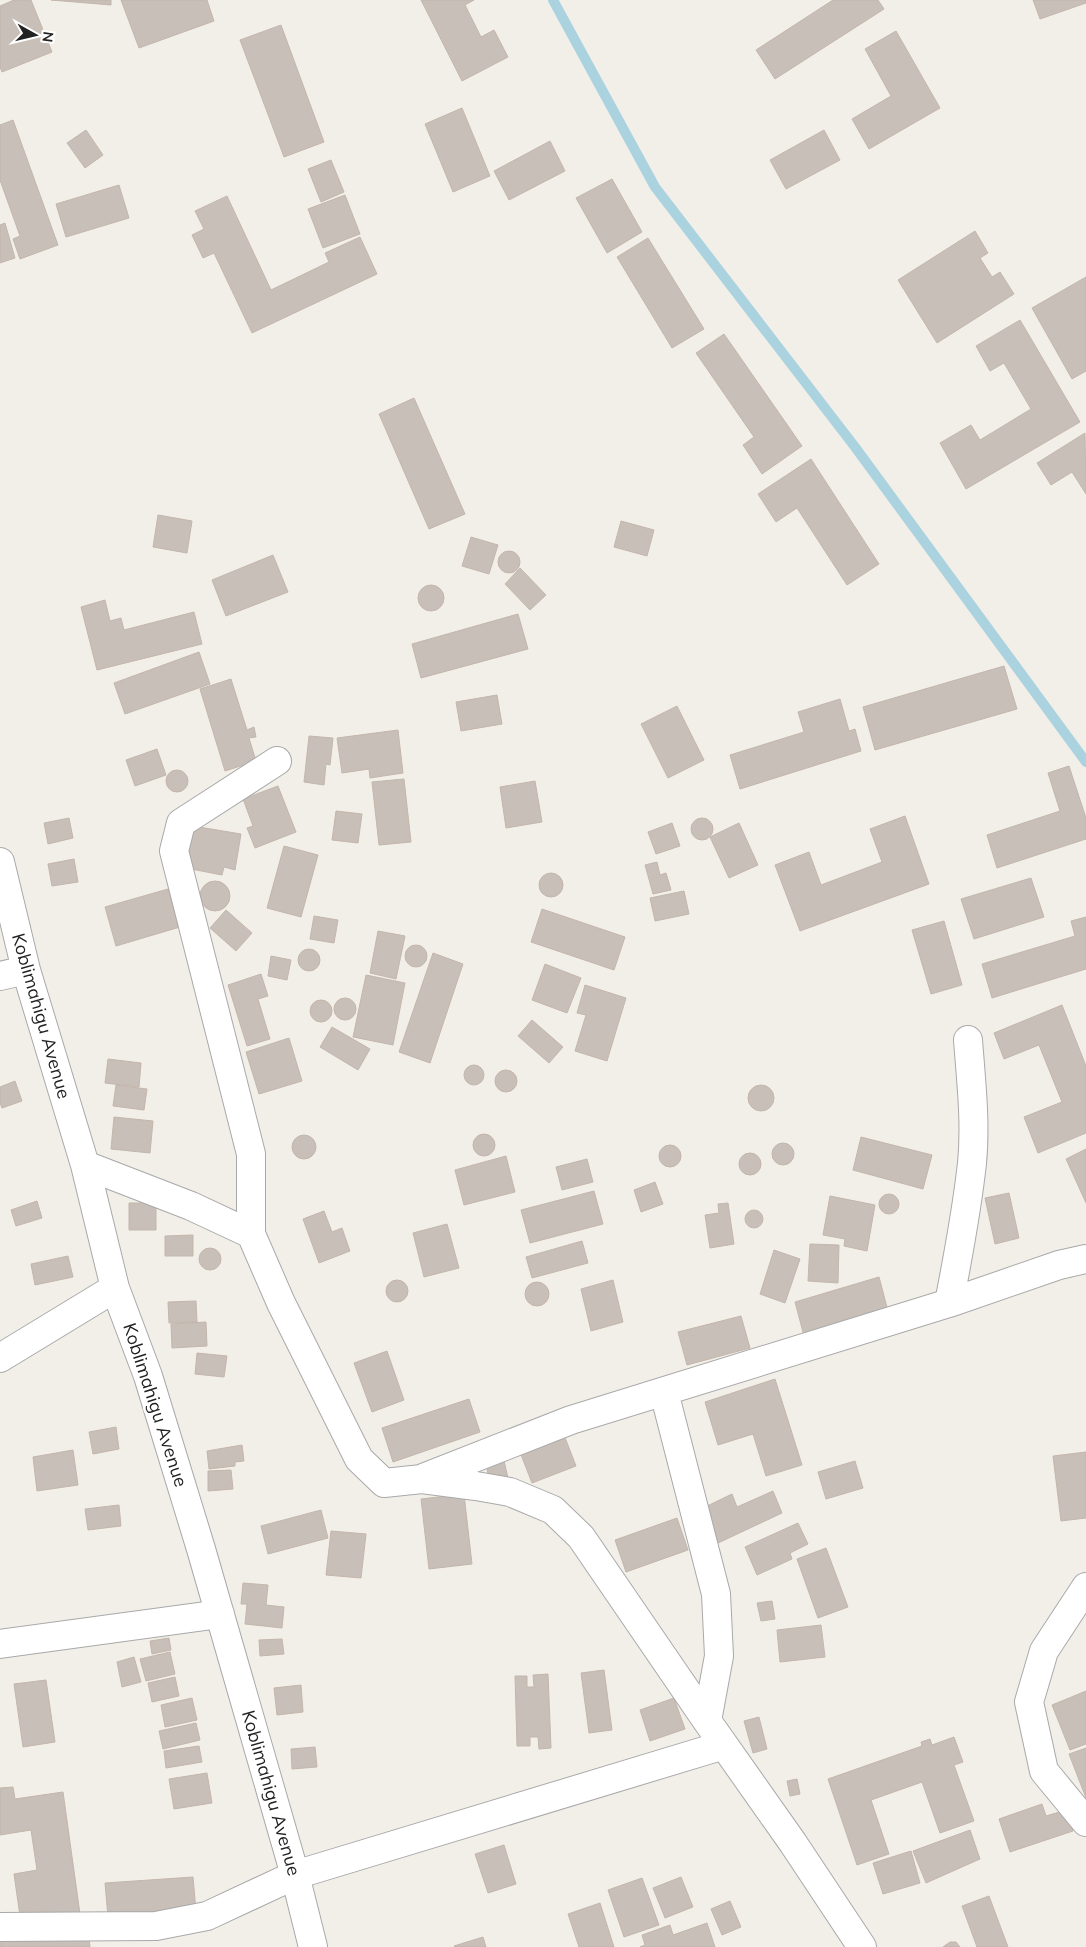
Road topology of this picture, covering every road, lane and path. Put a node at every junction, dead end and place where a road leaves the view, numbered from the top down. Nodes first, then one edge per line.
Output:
1 (277, 761) dead end
2 (0, 862) edge
3 (13, 973) edge
4 (968, 1040) dead end
5 (85, 1165) junction
6 (251, 1234) junction
7 (1086, 1259) edge
8 (115, 1288) junction
9 (948, 1303) junction
10 (0, 1358) edge
11 (664, 1392) junction
12 (422, 1479) junction
13 (1086, 1588) edge
14 (220, 1614) junction
15 (0, 1644) edge
16 (707, 1721) junction
17 (724, 1745) junction
18 (1086, 1822) edge
19 (295, 1875) junction
20 (0, 1927) edge
21 (313, 1947) edge
22 (862, 1947) edge

1 - 6 street
2 - 3 street, Koblimahigu Avenue
3 - 5 street, Koblimahigu Avenue
4 - 9 street
5 - 6 street
5 - 8 street, Koblimahigu Avenue
6 - 12 street
7 - 9 street
8 - 10 street
8 - 14 street, Koblimahigu Avenue
9 - 11 street
11 - 12 street
11 - 16 street
12 - 16 street
13 - 18 street
14 - 15 street
14 - 19 street, Koblimahigu Avenue
16 - 17 street
17 - 19 street
17 - 22 street
19 - 20 street
19 - 21 street, Koblimahigu Avenue

